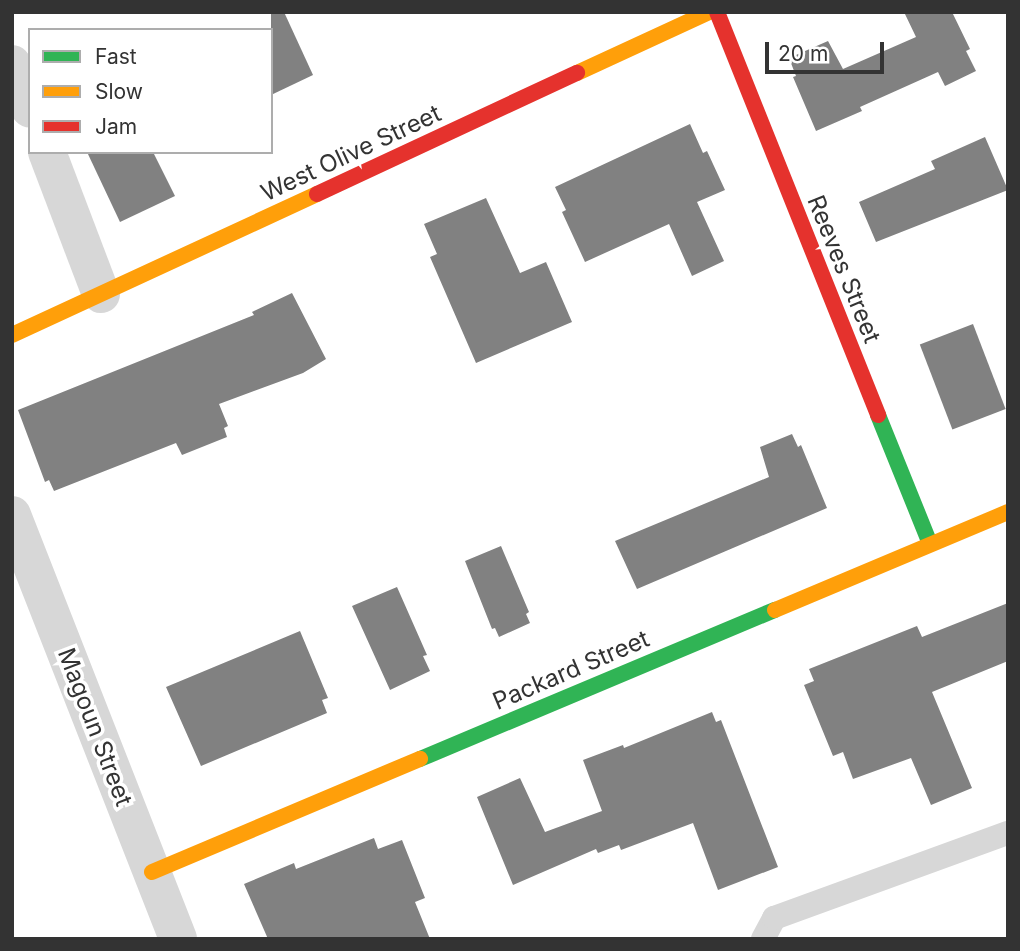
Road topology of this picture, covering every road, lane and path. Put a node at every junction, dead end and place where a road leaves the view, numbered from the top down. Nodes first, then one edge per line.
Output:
1 (709, 12) edge
2 (717, 12) edge
3 (12, 64) edge
4 (28, 104) edge
5 (48, 154) edge
6 (101, 294) junction
7 (12, 335) edge
8 (1008, 512) edge
9 (12, 516) edge
10 (930, 544) junction
11 (1008, 833) edge
12 (152, 872) junction
13 (178, 939) edge
14 (763, 939) edge

1 - 6 street, West Olive Street
2 - 10 street, Reeves Street
3 - 4 street
5 - 6 street
6 - 7 street, West Olive Street
8 - 10 street, Packard Street
9 - 12 street, Magoun Street
10 - 12 street, Packard Street
11 - 14 lane
12 - 13 street, Magoun Street

